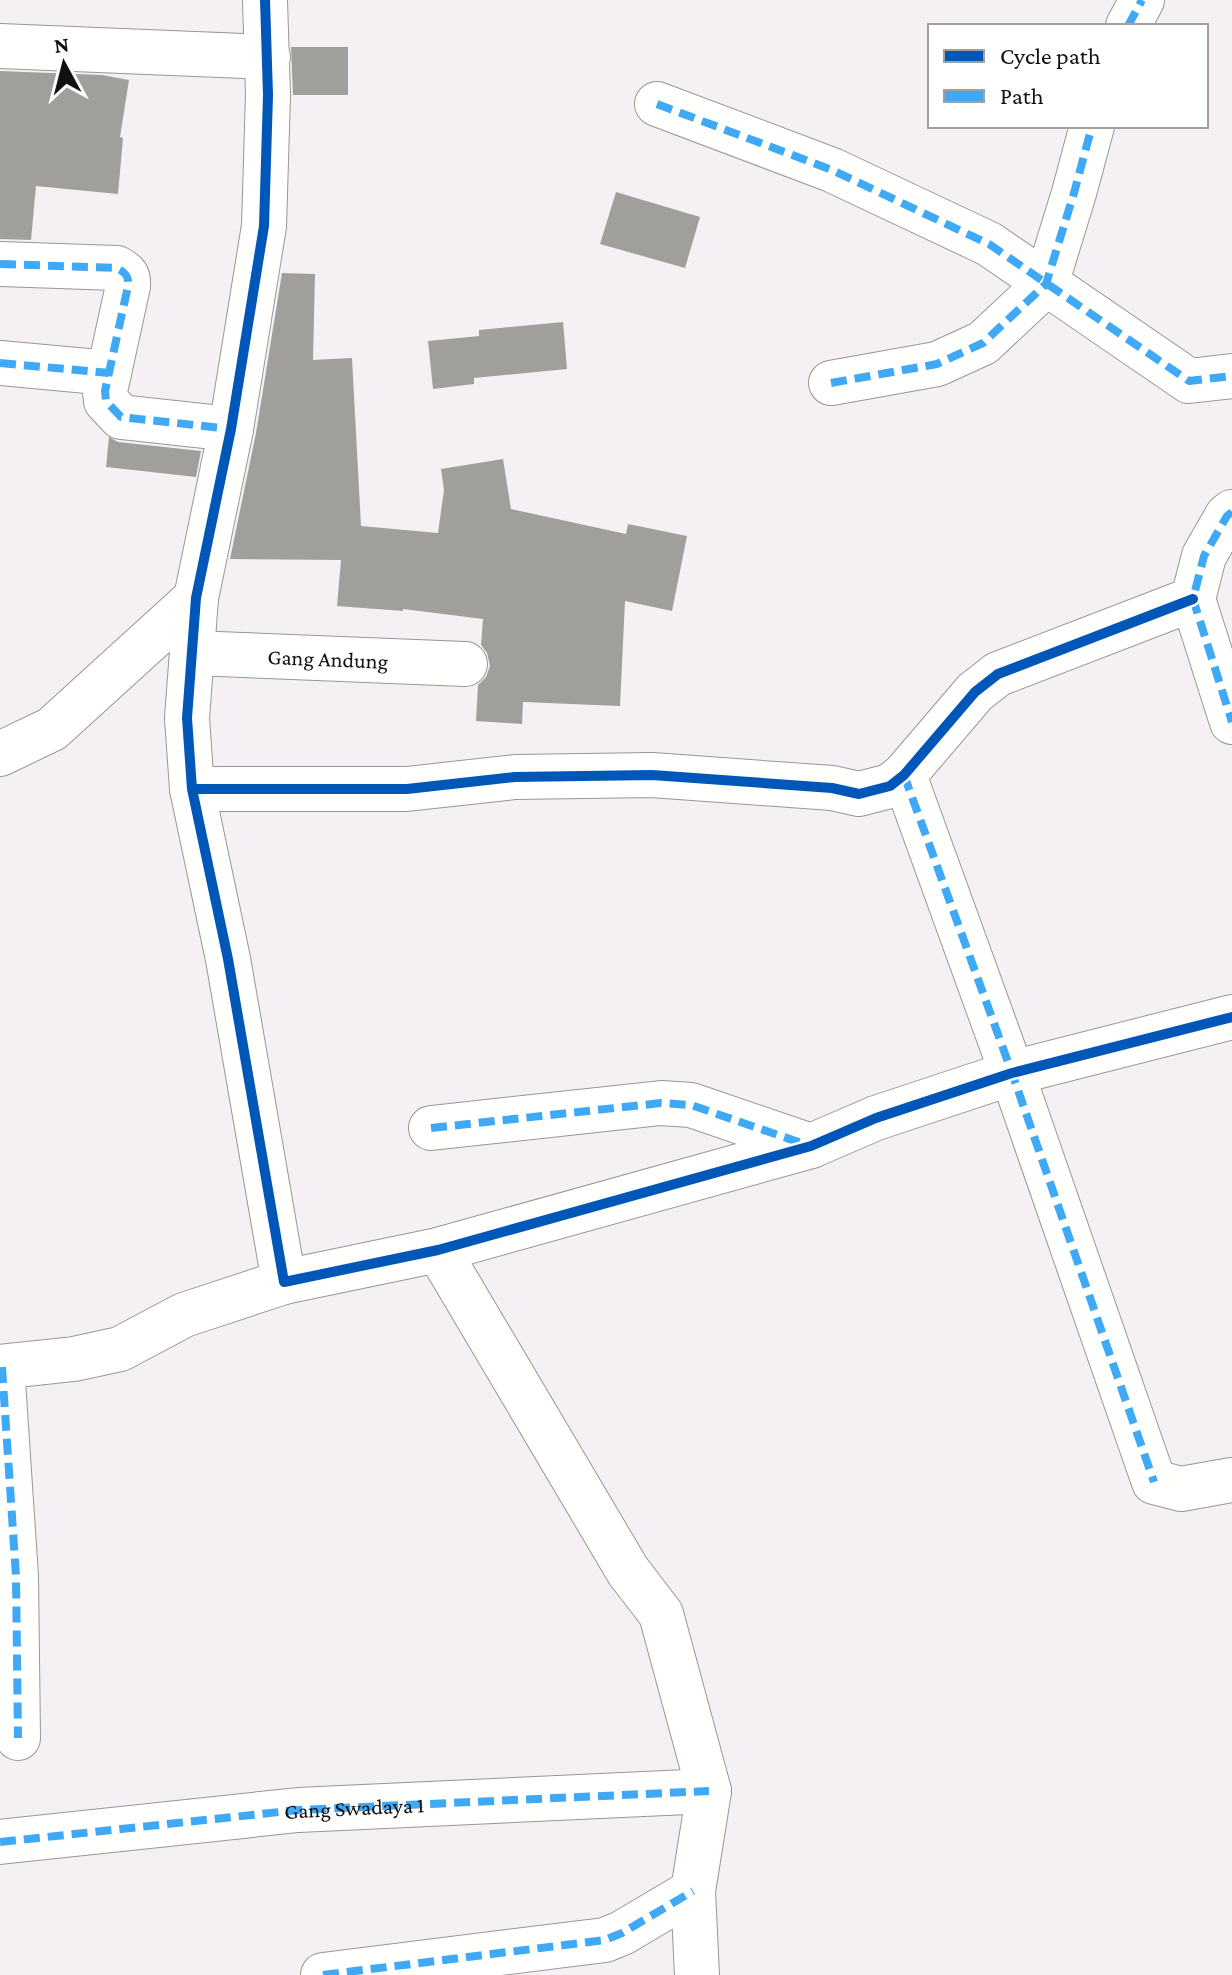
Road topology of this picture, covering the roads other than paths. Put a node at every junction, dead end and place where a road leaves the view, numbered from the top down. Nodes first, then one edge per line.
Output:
1 (265, 0) edge
2 (1142, 0) edge
3 (1129, 24) edge
4 (0, 46) edge
5 (268, 57) junction
6 (657, 104) dead end
7 (1091, 128) edge
8 (0, 264) edge
9 (1046, 284) junction
10 (0, 363) edge
11 (109, 373) junction
12 (1232, 376) edge
13 (831, 383) dead end
14 (231, 429) junction
15 (1232, 512) edge
16 (196, 598) junction
17 (1193, 599) junction
18 (192, 653) junction
19 (465, 664) dead end
20 (1232, 722) edge
21 (0, 754) edge
22 (904, 775) junction
23 (192, 789) junction
24 (1232, 1017) edge
25 (1012, 1073) junction
26 (431, 1128) dead end
27 (811, 1146) junction
28 (438, 1250) junction
29 (284, 1282) junction
30 (1, 1367) edge
31 (1232, 1480) edge
32 (8, 1576) edge
33 (18, 1738) dead end
34 (709, 1791) junction
35 (0, 1842) edge
36 (693, 1891) junction
37 (323, 1975) edge
38 (697, 1975) edge

1 - 5 street
2 - 3 street
4 - 5 street
5 - 14 street
6 - 9 street
7 - 9 street
8 - 11 street
9 - 12 street
9 - 13 street
10 - 11 street
11 - 14 street
14 - 16 street
15 - 17 street
16 - 18 street
16 - 21 street
17 - 20 street
17 - 22 street
18 - 19 street, Gang Andung
18 - 23 street
22 - 23 street
22 - 25 street
23 - 29 street
24 - 25 street
25 - 27 street
25 - 31 street
26 - 27 street
27 - 28 street
28 - 29 street
28 - 34 street
29 - 30 street
30 - 32 street
32 - 33 street
34 - 35 street, Gang Swadaya 1
34 - 36 street
36 - 37 street
36 - 38 street

